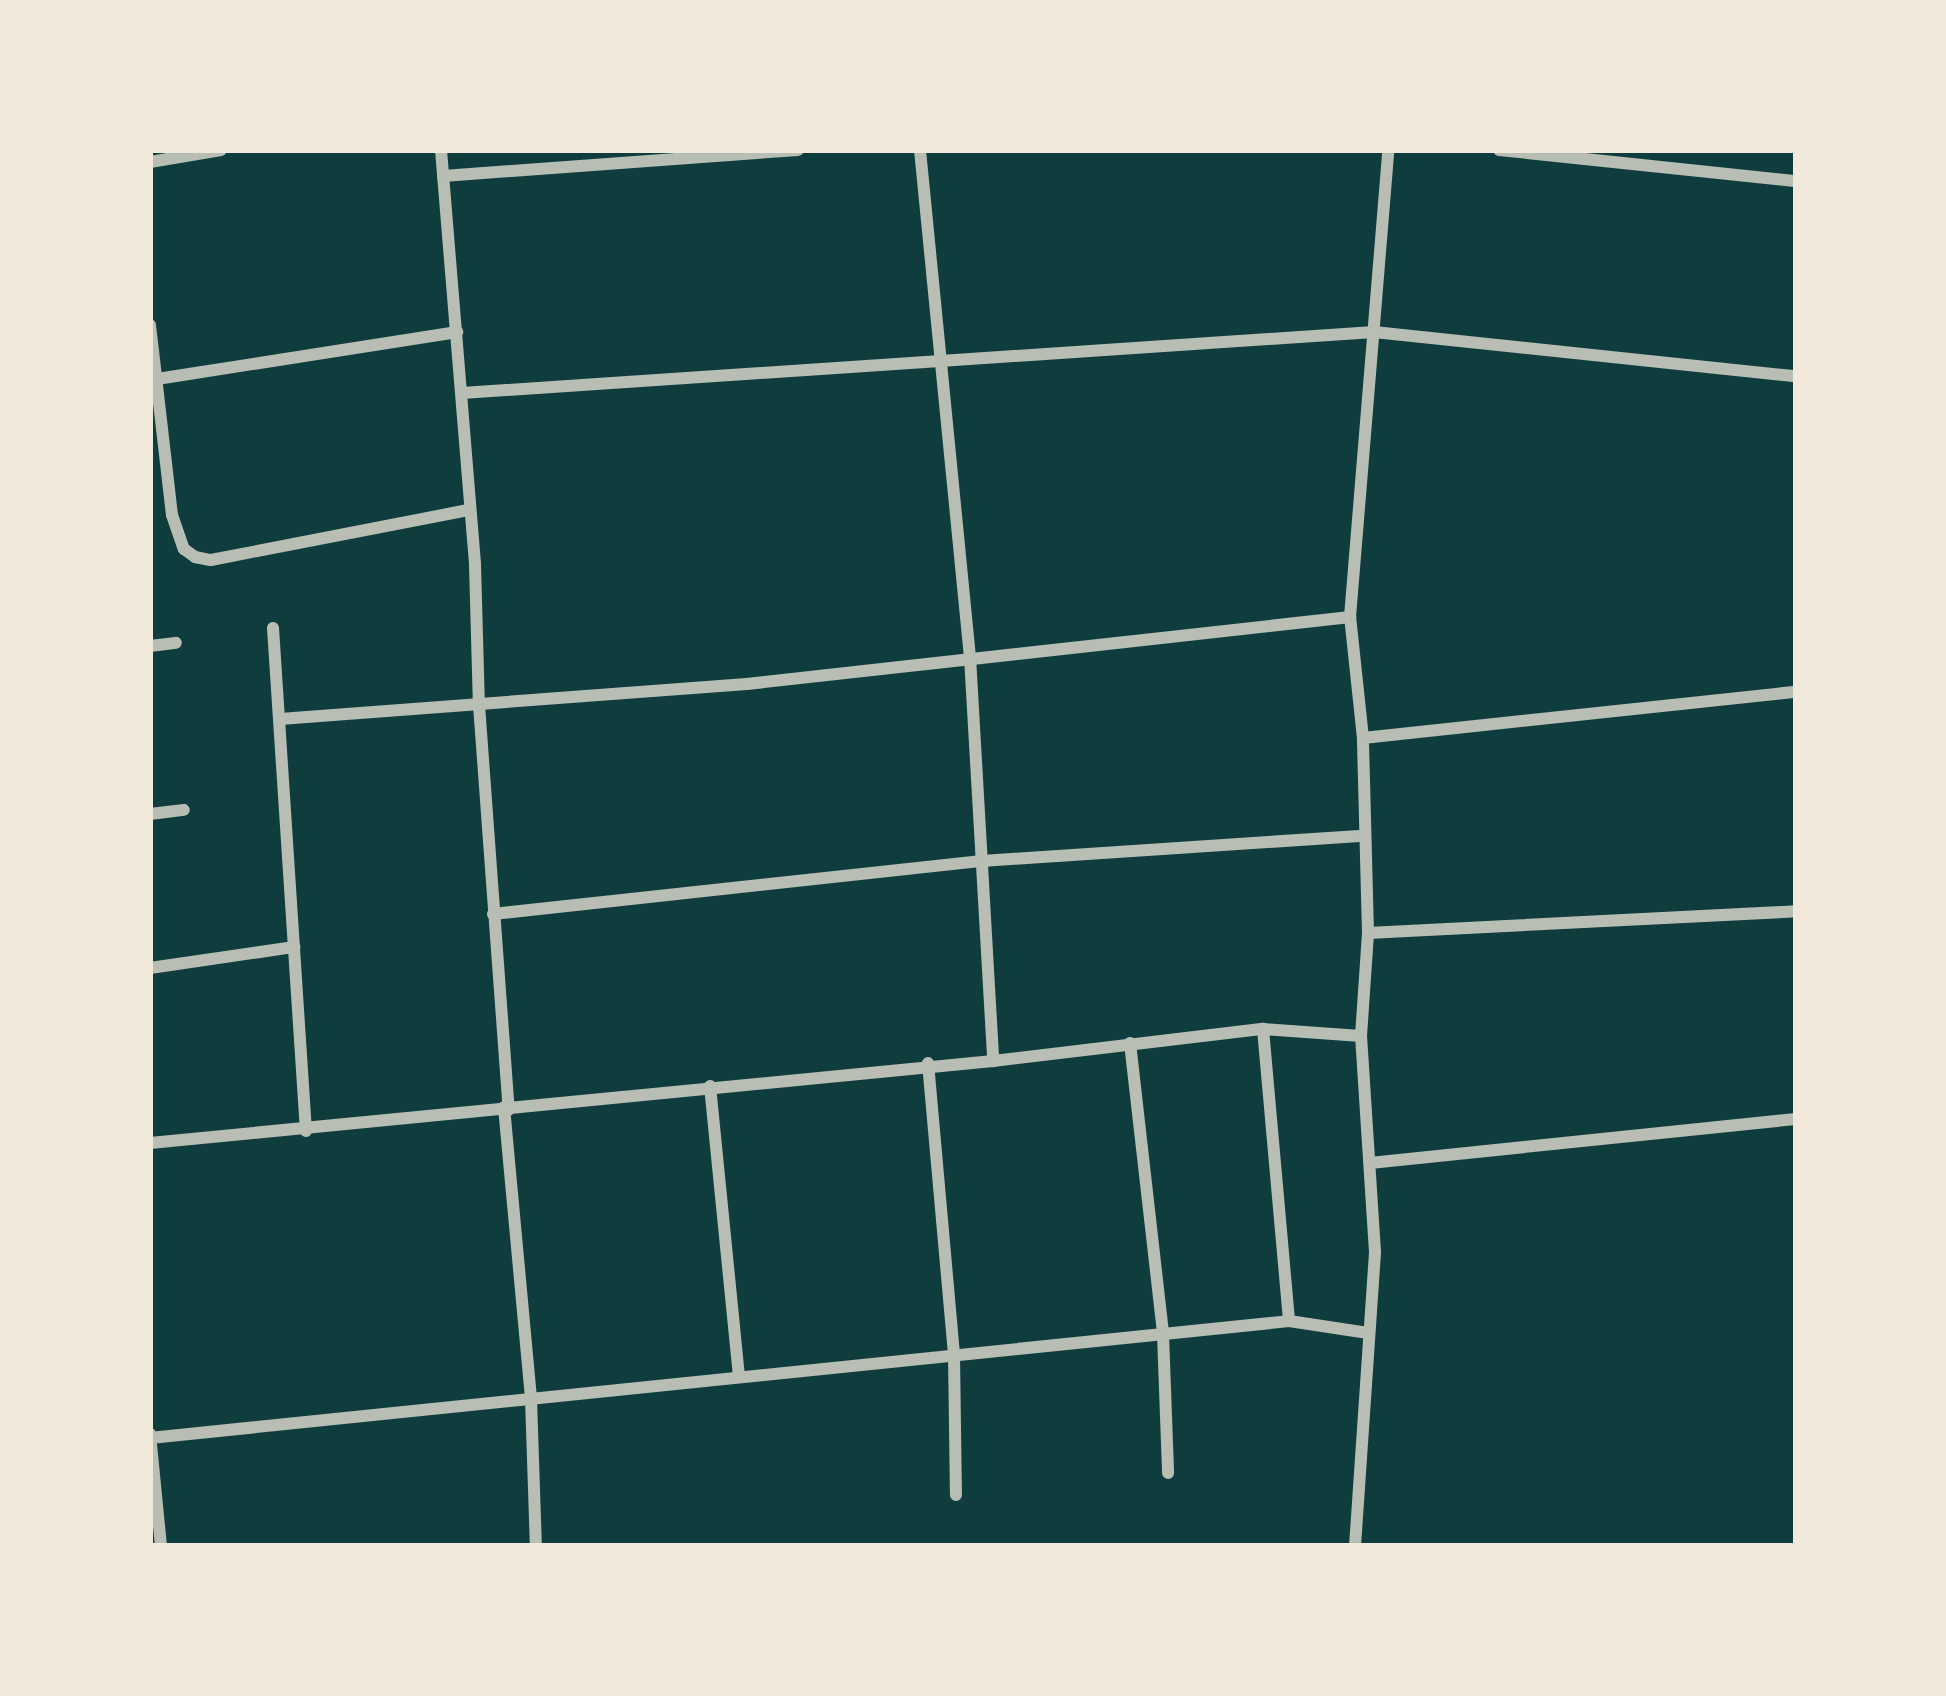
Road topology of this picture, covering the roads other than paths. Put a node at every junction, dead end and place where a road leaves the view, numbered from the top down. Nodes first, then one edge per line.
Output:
1 (221, 150) edge
2 (441, 150) edge
3 (798, 150) edge
4 (920, 150) edge
5 (1388, 150) edge
6 (1499, 150) edge
7 (150, 162) edge
8 (443, 176) junction
9 (1796, 182) edge
10 (150, 325) edge
11 (457, 332) junction
12 (1374, 332) junction
13 (940, 358) junction
14 (1796, 376) edge
15 (157, 379) junction
16 (462, 393) junction
17 (468, 510) junction
18 (1350, 617) junction
19 (273, 628) dead end
20 (176, 643) dead end
21 (150, 646) edge
22 (970, 657) junction
23 (1796, 692) edge
24 (479, 705) junction
25 (280, 719) junction
26 (1363, 738) junction
27 (184, 810) dead end
28 (150, 814) edge
29 (1363, 836) junction
30 (982, 861) junction
31 (1796, 911) edge
32 (493, 914) junction
33 (1368, 933) junction
34 (294, 947) junction
35 (150, 968) edge
36 (1263, 1029) junction
37 (1361, 1036) junction
38 (1130, 1042) junction
39 (993, 1061) junction
40 (928, 1063) junction
41 (710, 1086) junction
42 (507, 1108) junction
43 (1796, 1119) edge
44 (306, 1131) junction
45 (150, 1143) edge
46 (1370, 1162) junction
47 (1289, 1321) junction
48 (1368, 1333) junction
49 (1162, 1334) junction
50 (954, 1355) junction
51 (739, 1378) junction
52 (531, 1399) junction
53 (150, 1436) edge
54 (1168, 1473) dead end
55 (956, 1495) dead end
56 (161, 1546) edge
57 (536, 1546) edge
58 (1355, 1546) edge

1 - 7 street
2 - 8 street
3 - 8 street
4 - 13 street
5 - 12 street
6 - 9 street
8 - 11 street
10 - 15 street
11 - 15 street
11 - 16 street
12 - 13 street
12 - 14 street
12 - 18 street
13 - 16 street
13 - 22 street
15 - 17 street
16 - 17 street
17 - 24 street
18 - 22 street
18 - 26 street
19 - 25 street
20 - 21 street
22 - 24 street
22 - 30 street
23 - 26 street
24 - 25 street
24 - 32 street
25 - 34 street
26 - 29 street
27 - 28 street
29 - 30 street
29 - 33 street
30 - 32 street
30 - 39 street
31 - 33 street
32 - 42 street
33 - 37 street
34 - 35 street
34 - 44 street
36 - 37 street
36 - 38 street
36 - 47 street
37 - 46 street
38 - 39 street
38 - 49 street
39 - 40 street
40 - 41 street
40 - 50 street
41 - 42 street
41 - 51 street
42 - 44 street
42 - 52 street
43 - 46 street
44 - 45 street
46 - 48 street
47 - 48 street
47 - 49 street
48 - 58 street
49 - 50 street
49 - 54 street
50 - 51 street
50 - 55 street
51 - 52 street
52 - 53 street
52 - 57 street
53 - 56 street

